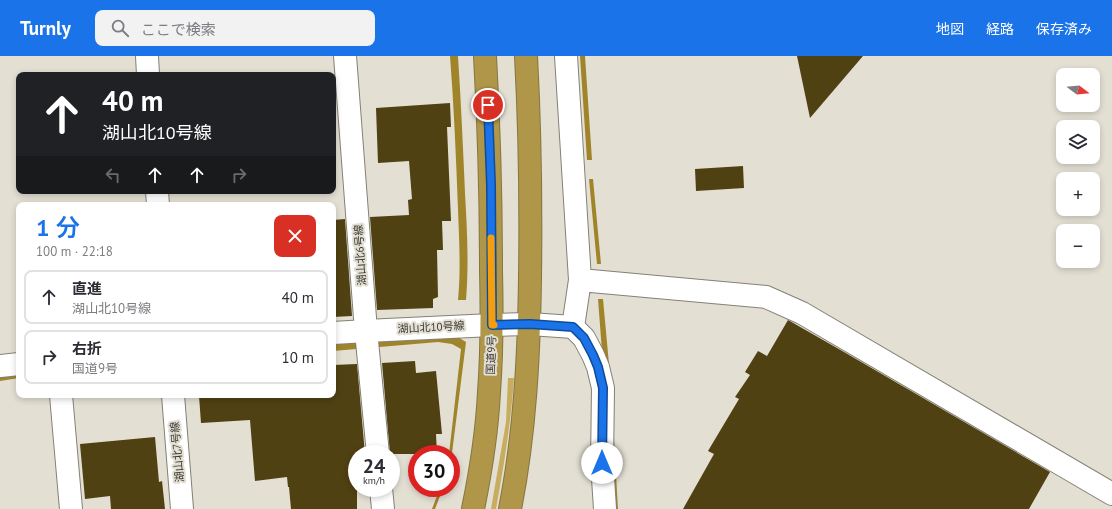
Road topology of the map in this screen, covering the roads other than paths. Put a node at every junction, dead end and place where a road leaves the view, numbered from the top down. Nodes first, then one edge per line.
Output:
1 (147, 56) edge
2 (345, 56) edge
3 (485, 56) edge
4 (526, 56) edge
5 (566, 56) edge
6 (148, 72) edge
7 (580, 280) junction
8 (530, 324) junction
9 (492, 325) junction
10 (573, 327) junction
11 (366, 330) junction
12 (336, 333) edge
13 (16, 364) edge
14 (0, 366) edge
15 (61, 398) edge
16 (173, 398) edge
17 (377, 445) edge
18 (1112, 494) edge
19 (382, 497) edge
20 (71, 509) edge
21 (182, 509) edge
22 (383, 509) edge
23 (473, 509) edge
24 (510, 509) edge
25 (605, 509) edge

1 - 6 street
2 - 11 street, 湖山北6号線
3 - 9 highway, 国道9号
4 - 8 highway
5 - 7 street
7 - 10 street
7 - 18 street
8 - 9 street, 湖山北10号線
8 - 10 street, 湖山北10号線
8 - 24 highway
9 - 11 street, 湖山北10号線
9 - 23 highway, 国道9号
10 - 25 street
11 - 12 street, 湖山北10号線
11 - 17 street, 湖山北6号線
13 - 14 street
15 - 20 street
16 - 21 street, 湖山北7号線
19 - 22 street

